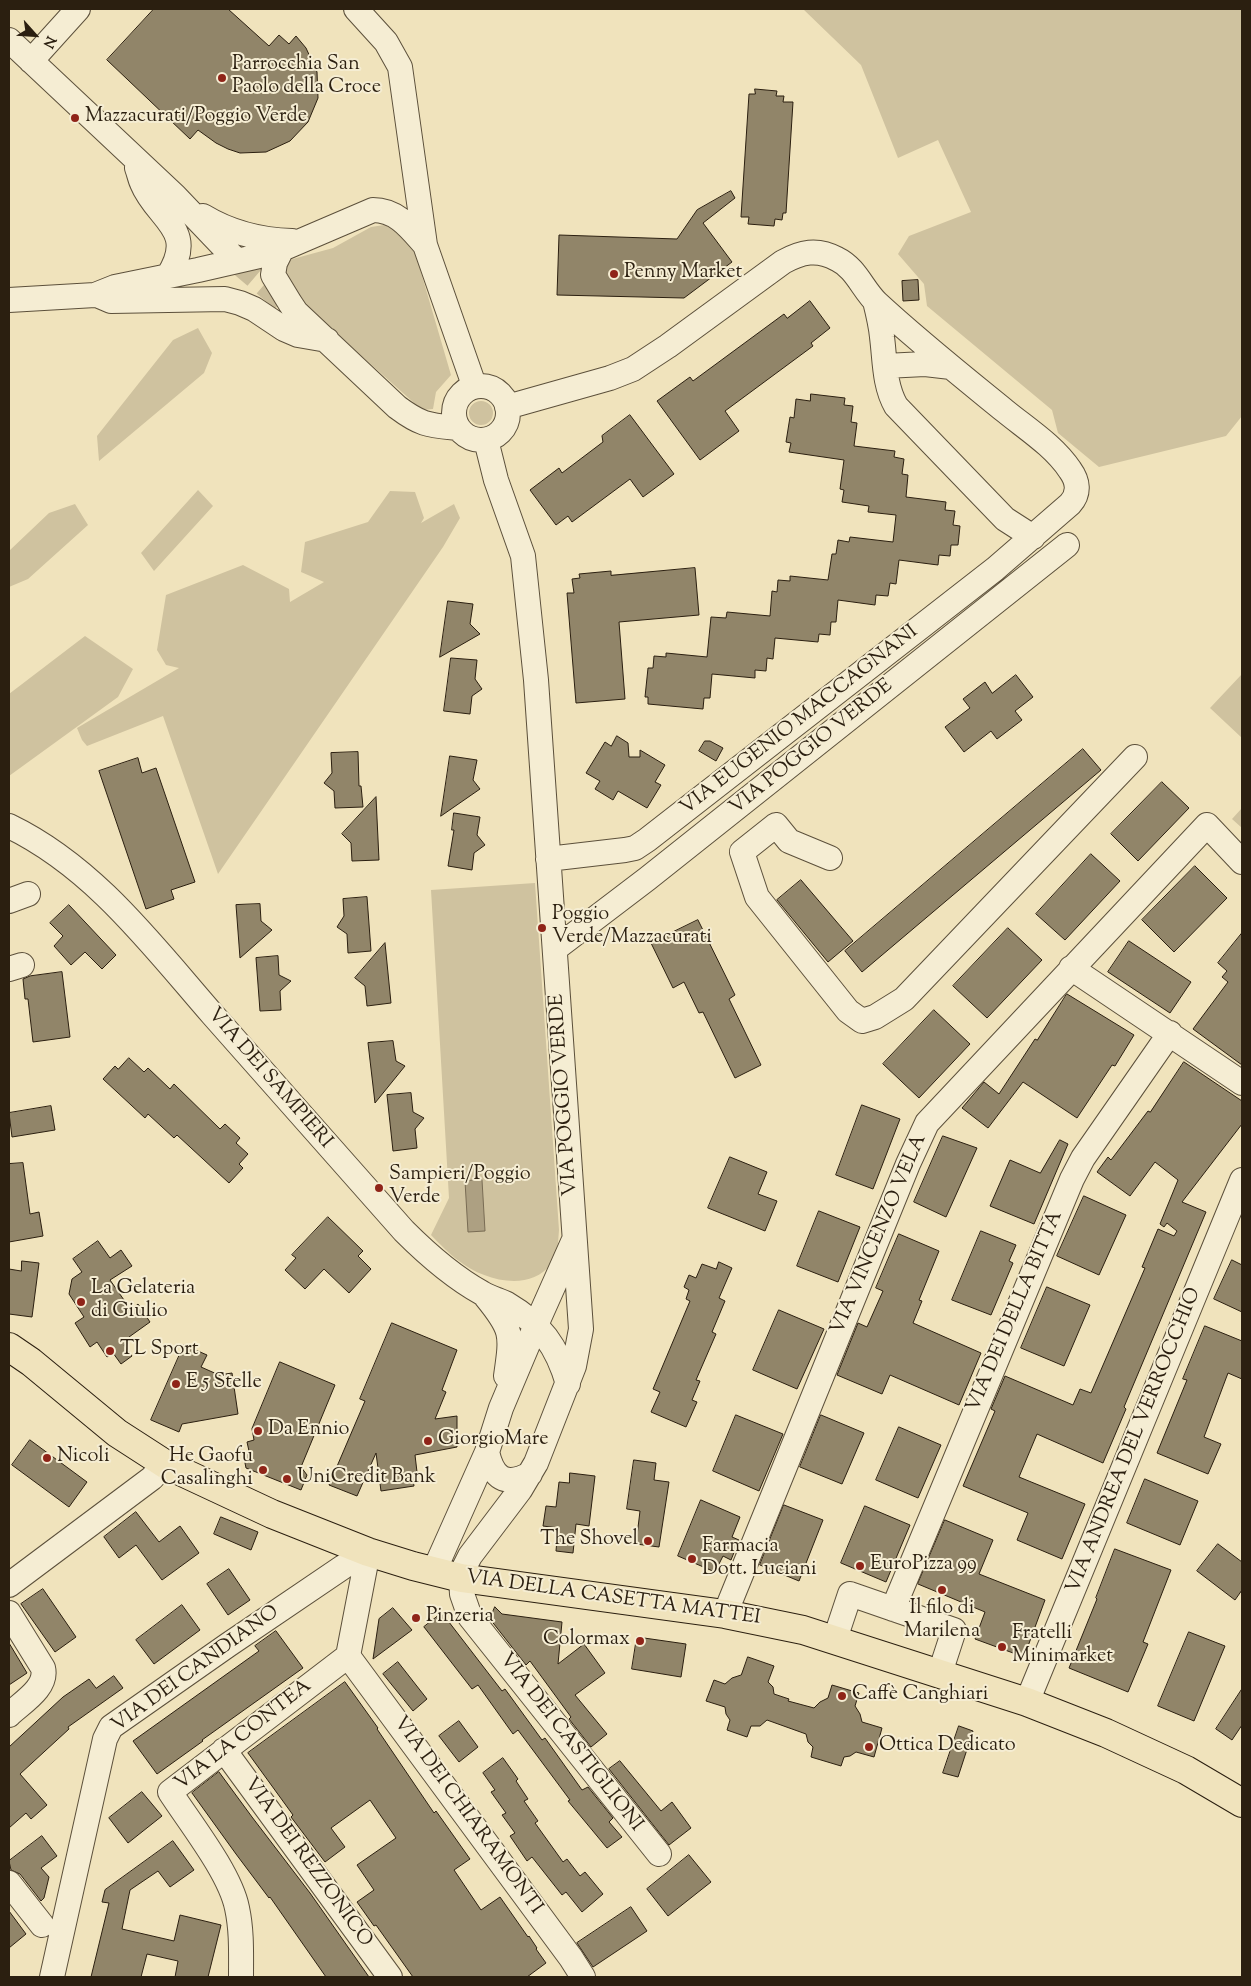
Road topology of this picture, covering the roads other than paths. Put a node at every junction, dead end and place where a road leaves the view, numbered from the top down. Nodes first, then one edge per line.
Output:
1 (78, 9) edge
2 (356, 9) edge
3 (9, 40) edge
4 (31, 61) junction
5 (135, 159) junction
6 (175, 196) junction
7 (290, 245) junction
8 (425, 245) junction
9 (237, 261) junction
10 (168, 276) junction
11 (95, 295) junction
12 (9, 300) edge
13 (875, 302) junction
14 (327, 340) junction
15 (885, 366) junction
16 (951, 367) junction
17 (474, 385) junction
18 (508, 407) junction
19 (457, 428) junction
20 (486, 440) junction
21 (1033, 537) junction
22 (1067, 545) dead end
23 (1135, 757) dead end
24 (9, 826) edge
25 (708, 830) junction
26 (742, 852) junction
27 (830, 858) dead end
28 (548, 859) junction
29 (1242, 862) edge
30 (555, 949) junction
31 (1071, 968) junction
32 (1170, 1033) junction
33 (1242, 1083) edge
34 (1242, 1180) edge
35 (574, 1240) junction
36 (483, 1294) junction
37 (536, 1325) junction
38 (9, 1347) edge
39 (568, 1384) junction
40 (501, 1408) junction
41 (487, 1452) junction
42 (165, 1464) junction
43 (530, 1474) junction
44 (368, 1552) junction
45 (434, 1571) junction
46 (460, 1578) junction
47 (9, 1586) edge
48 (893, 1609) junction
49 (9, 1613) edge
50 (725, 1614) junction
51 (835, 1639) junction
52 (348, 1656) junction
53 (940, 1673) junction
54 (1027, 1702) junction
55 (9, 1715) edge
56 (224, 1750) junction
57 (1242, 1803) edge
58 (658, 1854) dead end
59 (9, 1883) edge
60 (42, 1925) dead end
61 (52, 1977) edge
62 (241, 1977) edge
63 (390, 1977) edge
64 (583, 1977) edge

1 - 4 street
2 - 8 street
3 - 4 street
4 - 5 street
5 - 6 street
5 - 10 street
6 - 7 street
6 - 9 street
7 - 8 street
7 - 9 street
7 - 14 street
8 - 17 street
9 - 10 street
10 - 11 street
11 - 12 street
11 - 14 street
13 - 15 street, VIA EUGENIO MACCAGNANI
13 - 16 street, VIA EUGENIO MACCAGNANI
13 - 18 street, VIA EUGENIO MACCAGNANI
14 - 19 street
15 - 16 street
15 - 21 street, VIA EUGENIO MACCAGNANI
16 - 21 street, VIA EUGENIO MACCAGNANI
17 - 18 street
17 - 19 street
18 - 20 street
19 - 20 street
20 - 28 street, VIA POGGIO VERDE
21 - 28 street, VIA EUGENIO MACCAGNANI
22 - 25 street, VIA POGGIO VERDE
23 - 26 street
24 - 36 street, VIA DEI SAMPIERI
25 - 26 street
25 - 30 street, VIA POGGIO VERDE
26 - 27 street
28 - 30 street, VIA POGGIO VERDE
29 - 31 street, VIA VINCENZO VELA
30 - 35 street, VIA POGGIO VERDE
31 - 32 street
31 - 50 street, VIA VINCENZO VELA
32 - 33 street
32 - 48 street, VIA DEI DELLA BITTA
34 - 54 street, VIA ANDREA DEL VERROCCHIO
35 - 37 street, VIA POGGIO VERDE
35 - 39 street, VIA POGGIO VERDE
36 - 37 street, VIA DEI SAMPIERI
36 - 40 street
37 - 39 street
37 - 40 street, VIA POGGIO VERDE
38 - 42 main road, VIA DELLA CASETTA MATTEI
39 - 43 street, VIA POGGIO VERDE
40 - 41 street, VIA POGGIO VERDE
41 - 43 street
41 - 45 street, VIA POGGIO VERDE
42 - 44 main road, VIA DELLA CASETTA MATTEI
42 - 47 street
43 - 46 street, VIA POGGIO VERDE
44 - 45 main road, VIA DELLA CASETTA MATTEI
44 - 52 street
44 - 61 street, VIA DEI CANDIANO
45 - 46 main road, VIA DELLA CASETTA MATTEI
46 - 50 main road, VIA DELLA CASETTA MATTEI
46 - 58 street, VIA DEI CASTIGLIONI
48 - 51 street
48 - 53 street
49 - 55 street
50 - 51 main road, VIA DELLA CASETTA MATTEI
51 - 53 main road, VIA DELLA CASETTA MATTEI
52 - 56 street, VIA LA CONTEA
52 - 64 street, VIA DEI CHIARAMONTI
53 - 54 main road, VIA DELLA CASETTA MATTEI
54 - 57 main road, VIA DELLA CASETTA MATTEI
56 - 62 street, VIA LA CONTEA
56 - 63 street, VIA DEI REZZONICO
59 - 60 street

